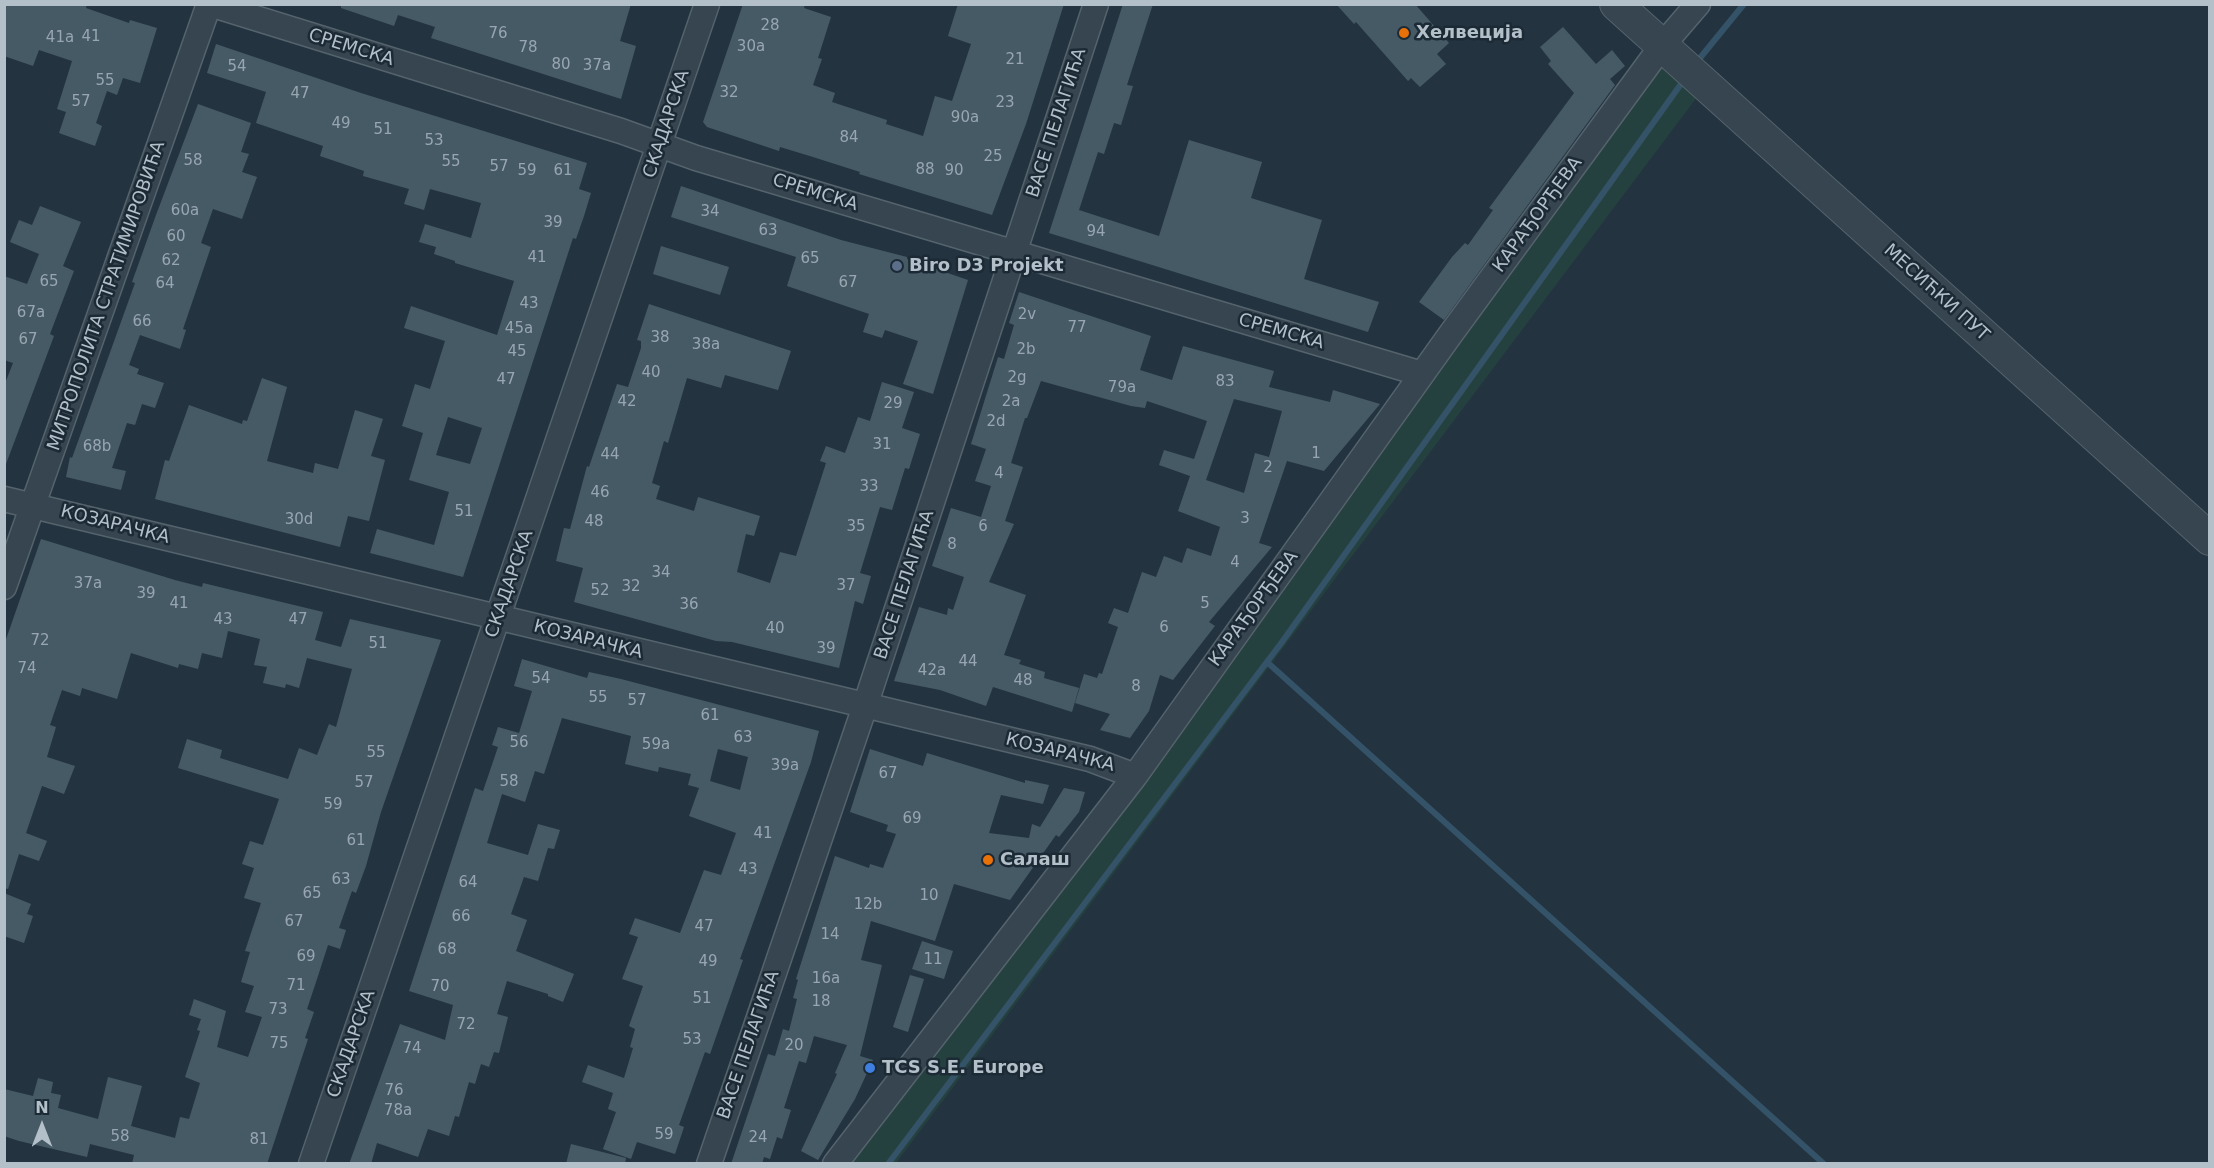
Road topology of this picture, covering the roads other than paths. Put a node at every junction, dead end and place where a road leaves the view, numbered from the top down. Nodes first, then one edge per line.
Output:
1 (209, 4) edge
2 (707, 4) edge
3 (1096, 4) edge
4 (1616, 4) edge
5 (1698, 4) edge
6 (1661, 47) junction
7 (661, 144) junction
8 (1014, 253) junction
9 (1422, 374) junction
10 (4, 499) edge
11 (33, 506) junction
12 (2210, 539) edge
13 (4, 587) edge
14 (498, 618) junction
15 (865, 706) junction
16 (1134, 776) junction
17 (311, 1164) edge
18 (709, 1164) edge
19 (835, 1164) edge

1 - 7 street, СРЕМСКА
1 - 11 street, МИТРОПОЛИТА СТРАТИМИРОВИЋА
2 - 7 street, СКАДАРСКА
3 - 8 street, ВАСЕ ПЕЛАГИЋА
4 - 6 street, МЕСИЋКИ ПУТ
5 - 6 street, КАРАЂОРЂЕВА
6 - 9 street, КАРАЂОРЂЕВА
6 - 12 street, МЕСИЋКИ ПУТ
7 - 8 street, СРЕМСКА
7 - 14 street, СКАДАРСКА
8 - 9 street, СРЕМСКА
8 - 15 street, ВАСЕ ПЕЛАГИЋА
9 - 16 street, КАРАЂОРЂЕВА
10 - 11 street, КОЗАРАЧКА
11 - 13 street, МИТРОПОЛИТА СТРАТИМИРОВИЋА
11 - 14 street, КОЗАРАЧКА
14 - 15 street, КОЗАРАЧКА
14 - 17 street, СКАДАРСКА
15 - 16 street, КОЗАРАЧКА
15 - 18 street, ВАСЕ ПЕЛАГИЋА
16 - 19 street, КАРАЂОРЂЕВА

